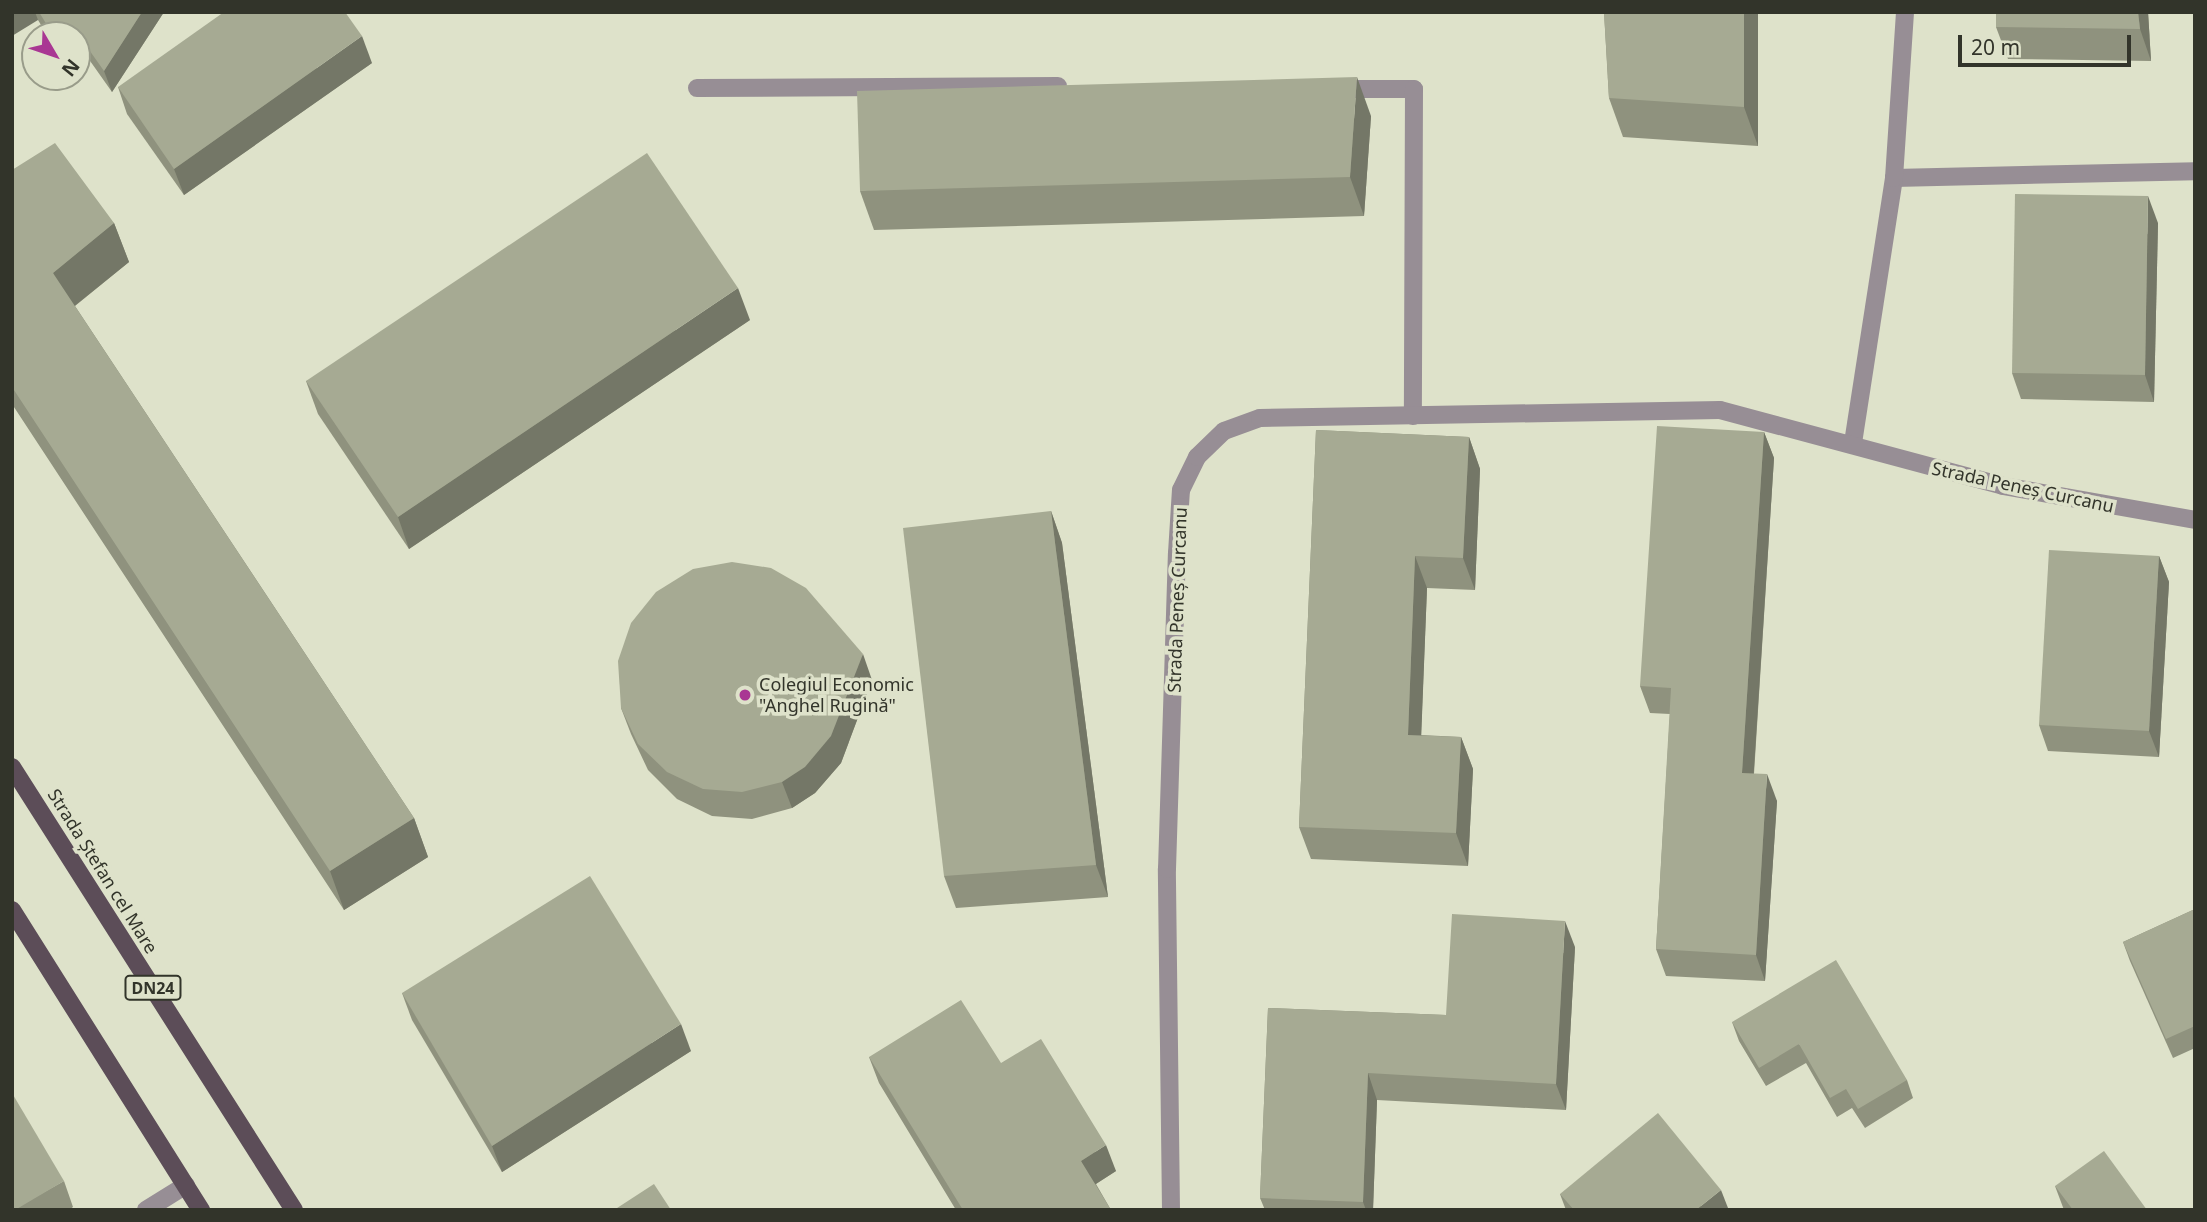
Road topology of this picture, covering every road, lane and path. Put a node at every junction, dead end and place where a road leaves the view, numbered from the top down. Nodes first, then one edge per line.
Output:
1 (1905, 12) edge
2 (1077, 86) edge
3 (697, 88) dead end
4 (1312, 88) edge
5 (2195, 171) edge
6 (1894, 178) junction
7 (1413, 416) junction
8 (1853, 443) junction
9 (2195, 520) edge
10 (12, 766) edge
11 (12, 910) edge
12 (186, 1185) junction
13 (146, 1210) edge
14 (201, 1210) edge
15 (294, 1210) edge
16 (1171, 1210) edge

1 - 6 street
2 - 3 street
4 - 7 street
5 - 6 street
6 - 8 street
7 - 8 street, Strada Peneș Curcanu
7 - 16 street, Strada Peneș Curcanu
8 - 9 street, Strada Peneș Curcanu
10 - 15 main road, Strada Ștefan cel Mare / DN24
11 - 12 main road
12 - 13 street
12 - 14 main road

